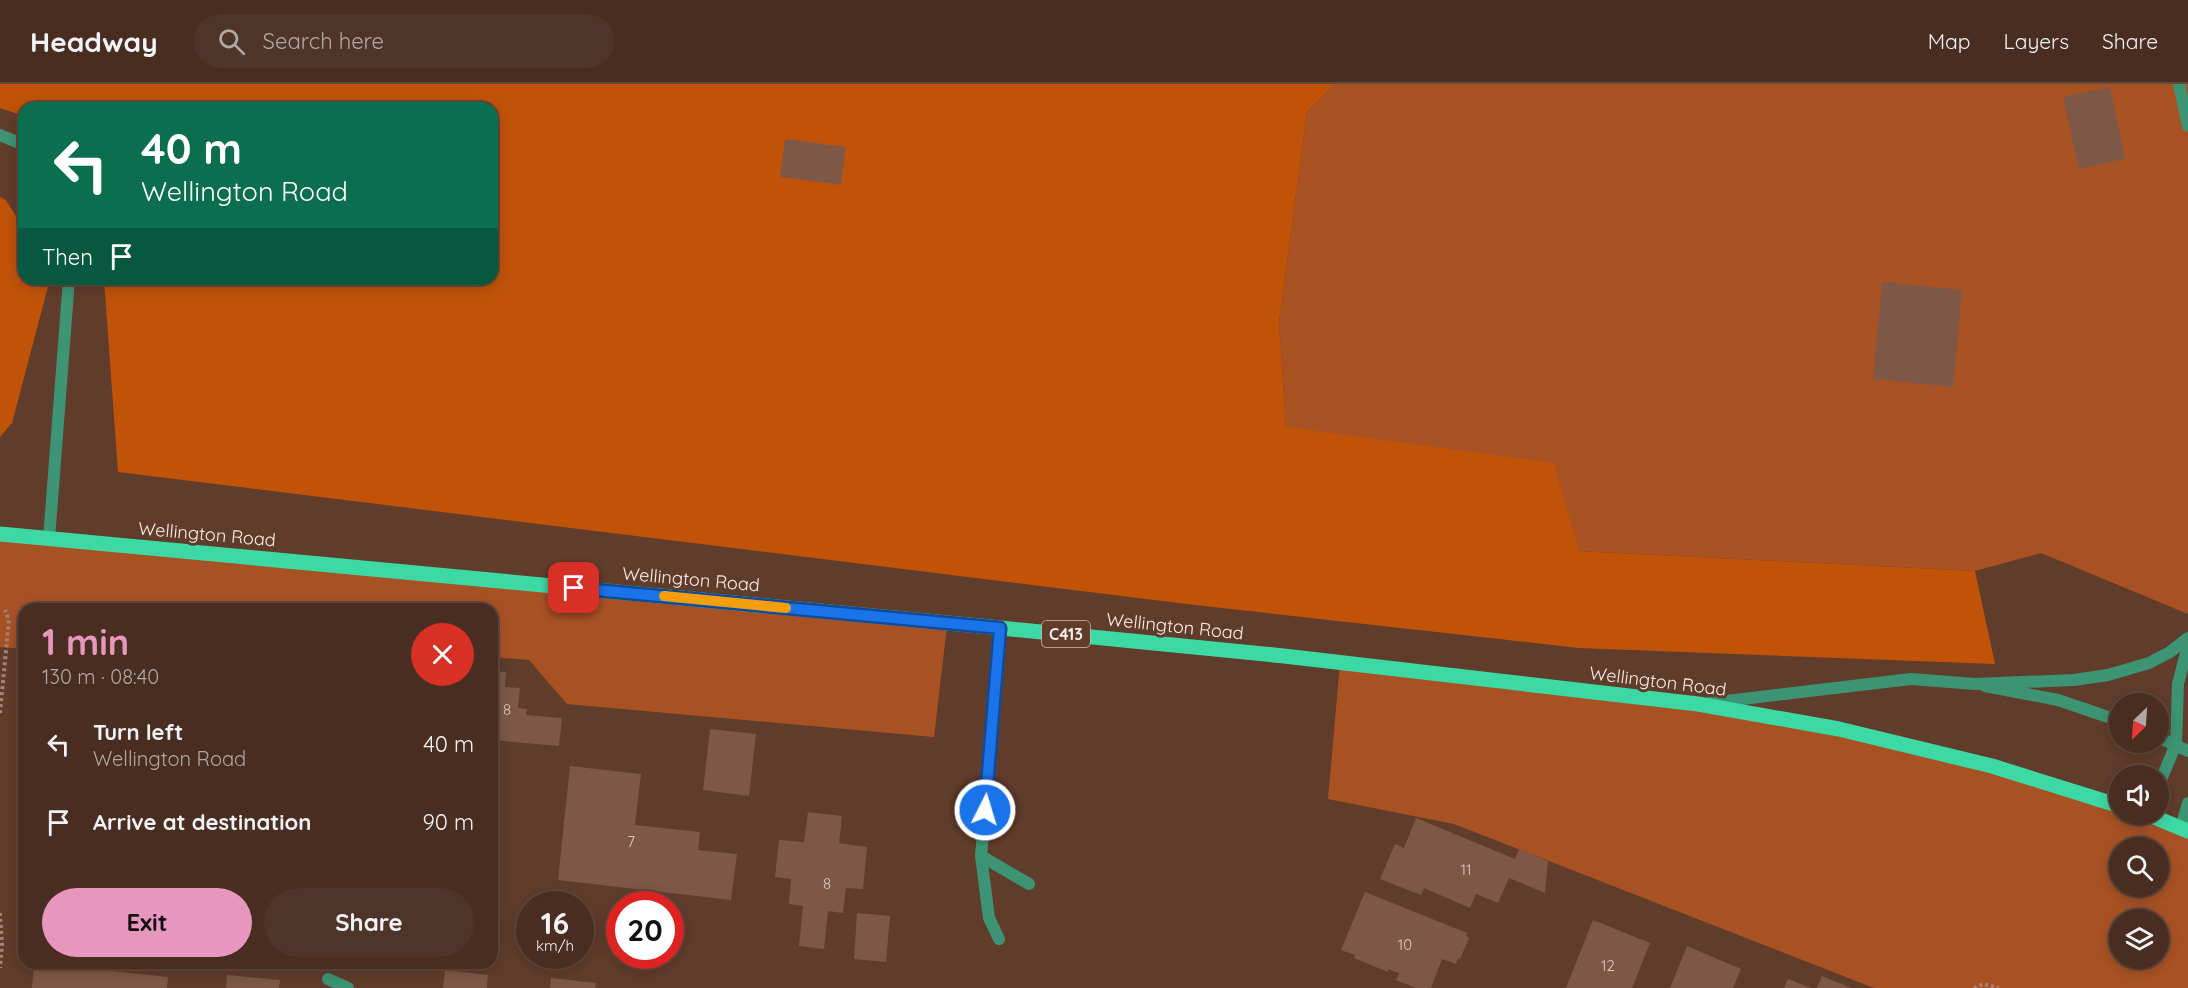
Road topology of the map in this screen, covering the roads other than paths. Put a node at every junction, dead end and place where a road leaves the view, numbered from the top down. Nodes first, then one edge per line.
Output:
1 (2180, 84) edge
2 (2188, 126) edge
3 (0, 135) edge
4 (18, 142) edge
5 (69, 285) edge
6 (0, 534) edge
7 (49, 539) junction
8 (1000, 628) junction
9 (2188, 638) edge
10 (2188, 645) edge
11 (1975, 684) junction
12 (1698, 704) junction
13 (2109, 717) edge
14 (2169, 741) edge
15 (2176, 744) junction
16 (2188, 751) edge
17 (2167, 765) edge
18 (2109, 803) edge
19 (2188, 803) edge
20 (2169, 823) edge
21 (2184, 829) edge
22 (981, 856) junction
23 (1029, 884) dead end
24 (999, 939) dead end
25 (328, 979) dead end
26 (348, 988) edge

1 - 2 street
3 - 4 street
5 - 7 street
6 - 7 main road, Wellington Road / C413
7 - 8 main road, Wellington Road / C413
8 - 12 main road, Wellington Road / C413
8 - 22 street
9 - 11 street
10 - 15 street
11 - 12 street
11 - 13 street
12 - 18 main road, Wellington Road / C413
14 - 15 street
15 - 16 street
15 - 17 street
19 - 21 street
20 - 21 main road
22 - 23 street
22 - 24 street
25 - 26 street

